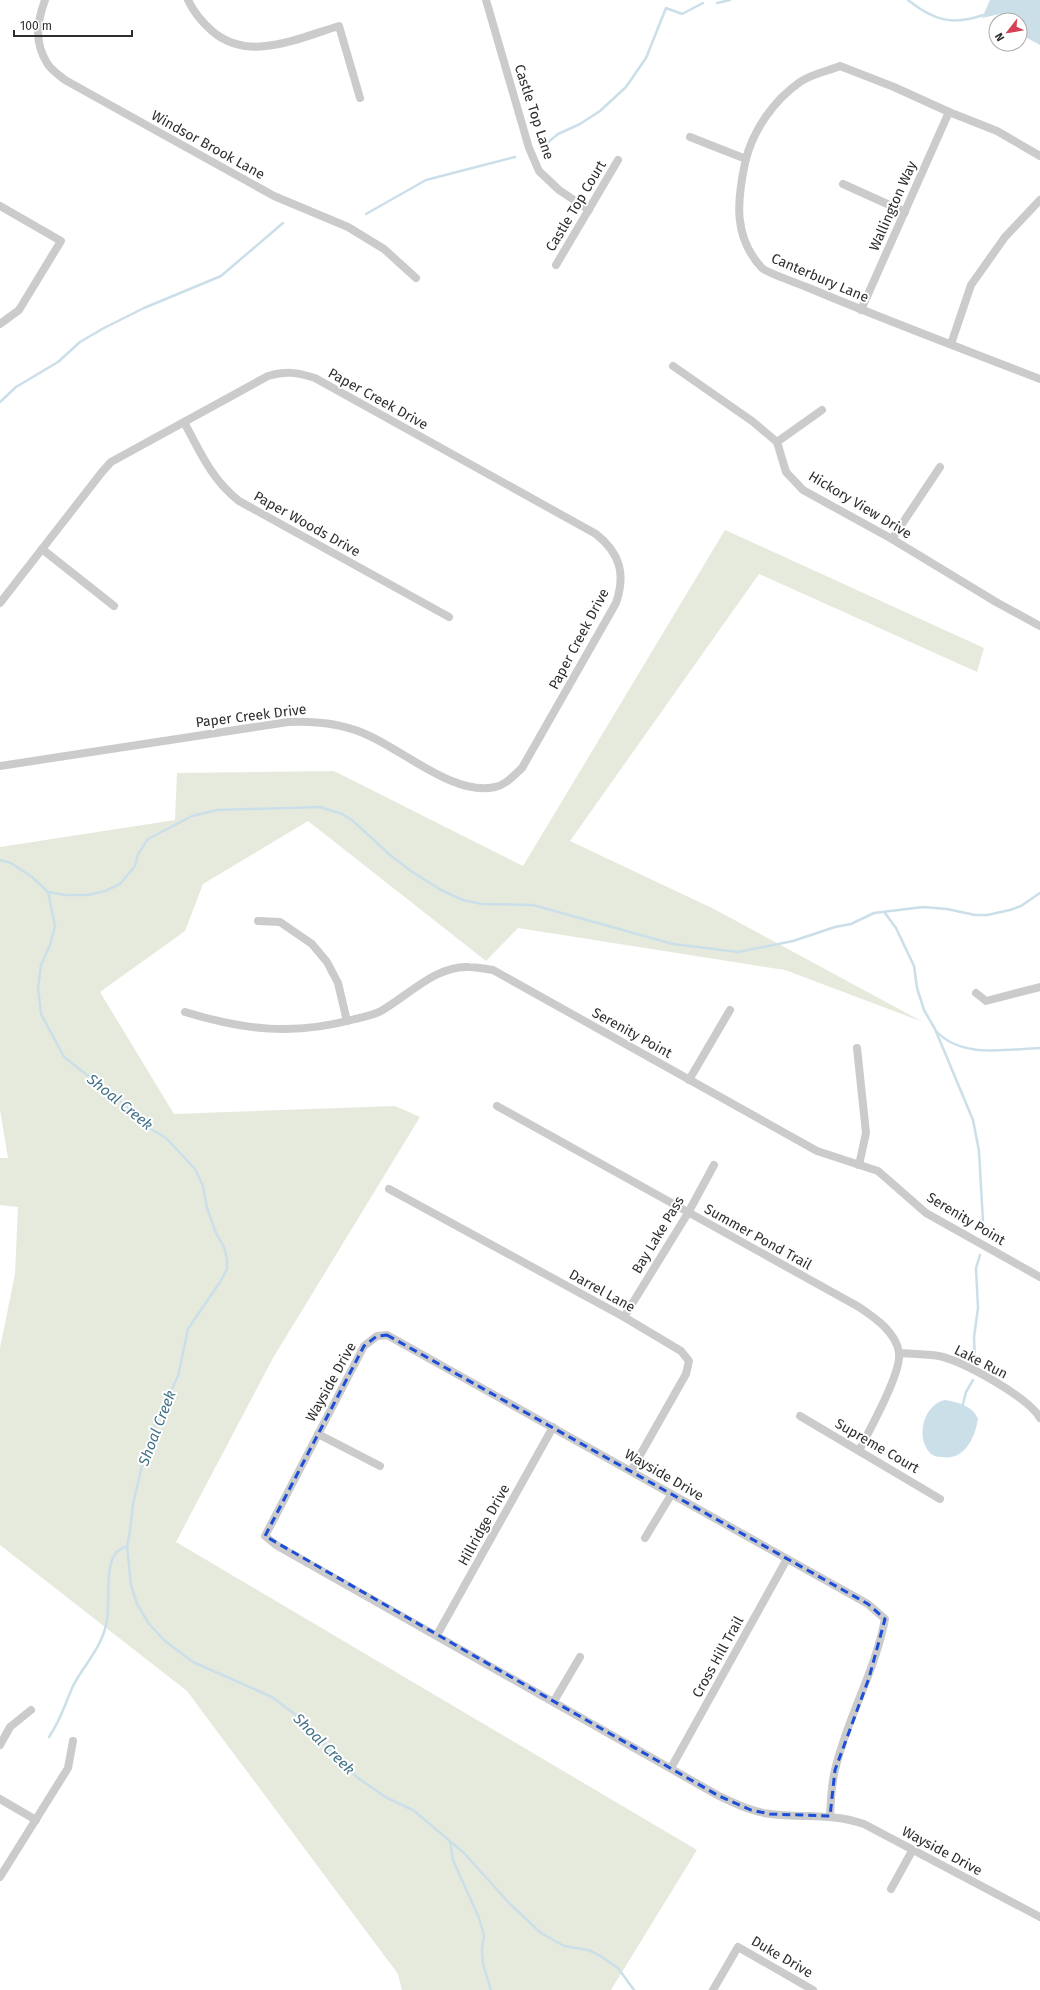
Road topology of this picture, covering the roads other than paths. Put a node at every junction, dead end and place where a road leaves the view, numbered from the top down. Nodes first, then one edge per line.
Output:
1 (45, 0) edge
2 (188, 0) edge
3 (486, 0) edge
4 (360, 98) dead end
5 (949, 112) junction
6 (690, 137) dead end
7 (1040, 156) edge
8 (746, 159) junction
9 (618, 160) dead end
10 (843, 184) dead end
11 (1040, 200) edge
12 (0, 206) edge
13 (588, 210) junction
14 (905, 212) junction
15 (556, 265) dead end
16 (416, 278) dead end
17 (861, 310) junction
18 (0, 324) edge
19 (951, 344) junction
20 (673, 366) dead end
21 (1040, 380) edge
22 (822, 410) dead end
23 (184, 422) junction
24 (777, 442) junction
25 (940, 467) dead end
26 (892, 539) junction
27 (42, 549) junction
28 (0, 602) edge
29 (114, 606) dead end
30 (448, 617) dead end
31 (1040, 626) edge
32 (0, 766) edge
33 (258, 921) dead end
34 (1040, 987) edge
35 (976, 993) dead end
36 (730, 1010) dead end
37 (185, 1012) dead end
38 (347, 1021) junction
39 (857, 1048) dead end
40 (689, 1080) junction
41 (497, 1106) dead end
42 (714, 1165) dead end
43 (859, 1165) junction
44 (389, 1189) dead end
45 (688, 1213) junction
46 (1040, 1277) edge
47 (624, 1317) junction
48 (899, 1353) junction
49 (800, 1416) dead end
50 (1040, 1418) edge
51 (553, 1427) junction
52 (318, 1434) junction
53 (859, 1451) junction
54 (380, 1466) dead end
55 (631, 1471) junction
56 (671, 1494) junction
57 (940, 1499) dead end
58 (645, 1538) dead end
59 (787, 1559) junction
60 (436, 1635) junction
61 (580, 1657) dead end
62 (554, 1701) junction
63 (31, 1710) dead end
64 (73, 1741) dead end
65 (0, 1745) edge
66 (671, 1768) junction
67 (0, 1799) edge
68 (830, 1816) junction
69 (36, 1820) junction
70 (912, 1851) junction
71 (0, 1877) edge
72 (891, 1889) dead end
73 (1040, 1917) edge
74 (713, 1990) edge
75 (813, 1990) edge

1 - 16 street, Windsor Brook Lane
2 - 4 street
3 - 13 street, Castle Top Lane
5 - 7 street, Canterbury Lane
5 - 8 street, Canterbury Lane
5 - 14 street, Wallington Way
6 - 8 street
8 - 17 street, Canterbury Lane
9 - 13 street, Castle Top Court
10 - 14 street
11 - 19 street
12 - 18 street
13 - 15 street, Castle Top Court
14 - 17 street, Wallington Way
17 - 19 street, Canterbury Lane
19 - 21 street, Canterbury Lane
20 - 24 street
22 - 24 street
23 - 27 street, Paper Creek Drive
23 - 30 street, Paper Woods Drive
23 - 32 street, Paper Creek Drive
24 - 26 street, Hickory View Drive
25 - 26 street
26 - 31 street, Hickory View Drive
27 - 28 street, Paper Creek Drive
27 - 29 street
33 - 38 street
34 - 35 street
36 - 40 street
37 - 38 street, Serenity Point
38 - 40 street, Serenity Point
39 - 43 street
40 - 43 street, Serenity Point
41 - 45 street, Summer Pond Trail
42 - 45 street, Bay Lake Pass
43 - 46 street, Serenity Point
44 - 47 street, Darrel Lane
45 - 47 street, Bay Lake Pass
45 - 48 street, Summer Pond Trail
47 - 55 street, Darrel Lane
48 - 50 street, Lake Run
48 - 53 street
49 - 53 street, Supreme Court
51 - 52 street, Wayside Drive
51 - 55 street, Wayside Drive
51 - 60 street, Hillridge Drive
52 - 54 street
52 - 60 street, Wayside Drive
53 - 57 street, Supreme Court
55 - 56 street, Wayside Drive
56 - 58 street
56 - 59 street, Wayside Drive
59 - 66 street, Cross Hill Trail
59 - 68 street, Wayside Drive
60 - 62 street, Wayside Drive
61 - 62 street
62 - 66 street, Wayside Drive
63 - 65 street
64 - 69 street
66 - 68 street, Wayside Drive
67 - 69 street
68 - 70 street, Wayside Drive
69 - 71 street
70 - 72 street
70 - 73 street, Wayside Drive
74 - 75 street, Duke Drive

